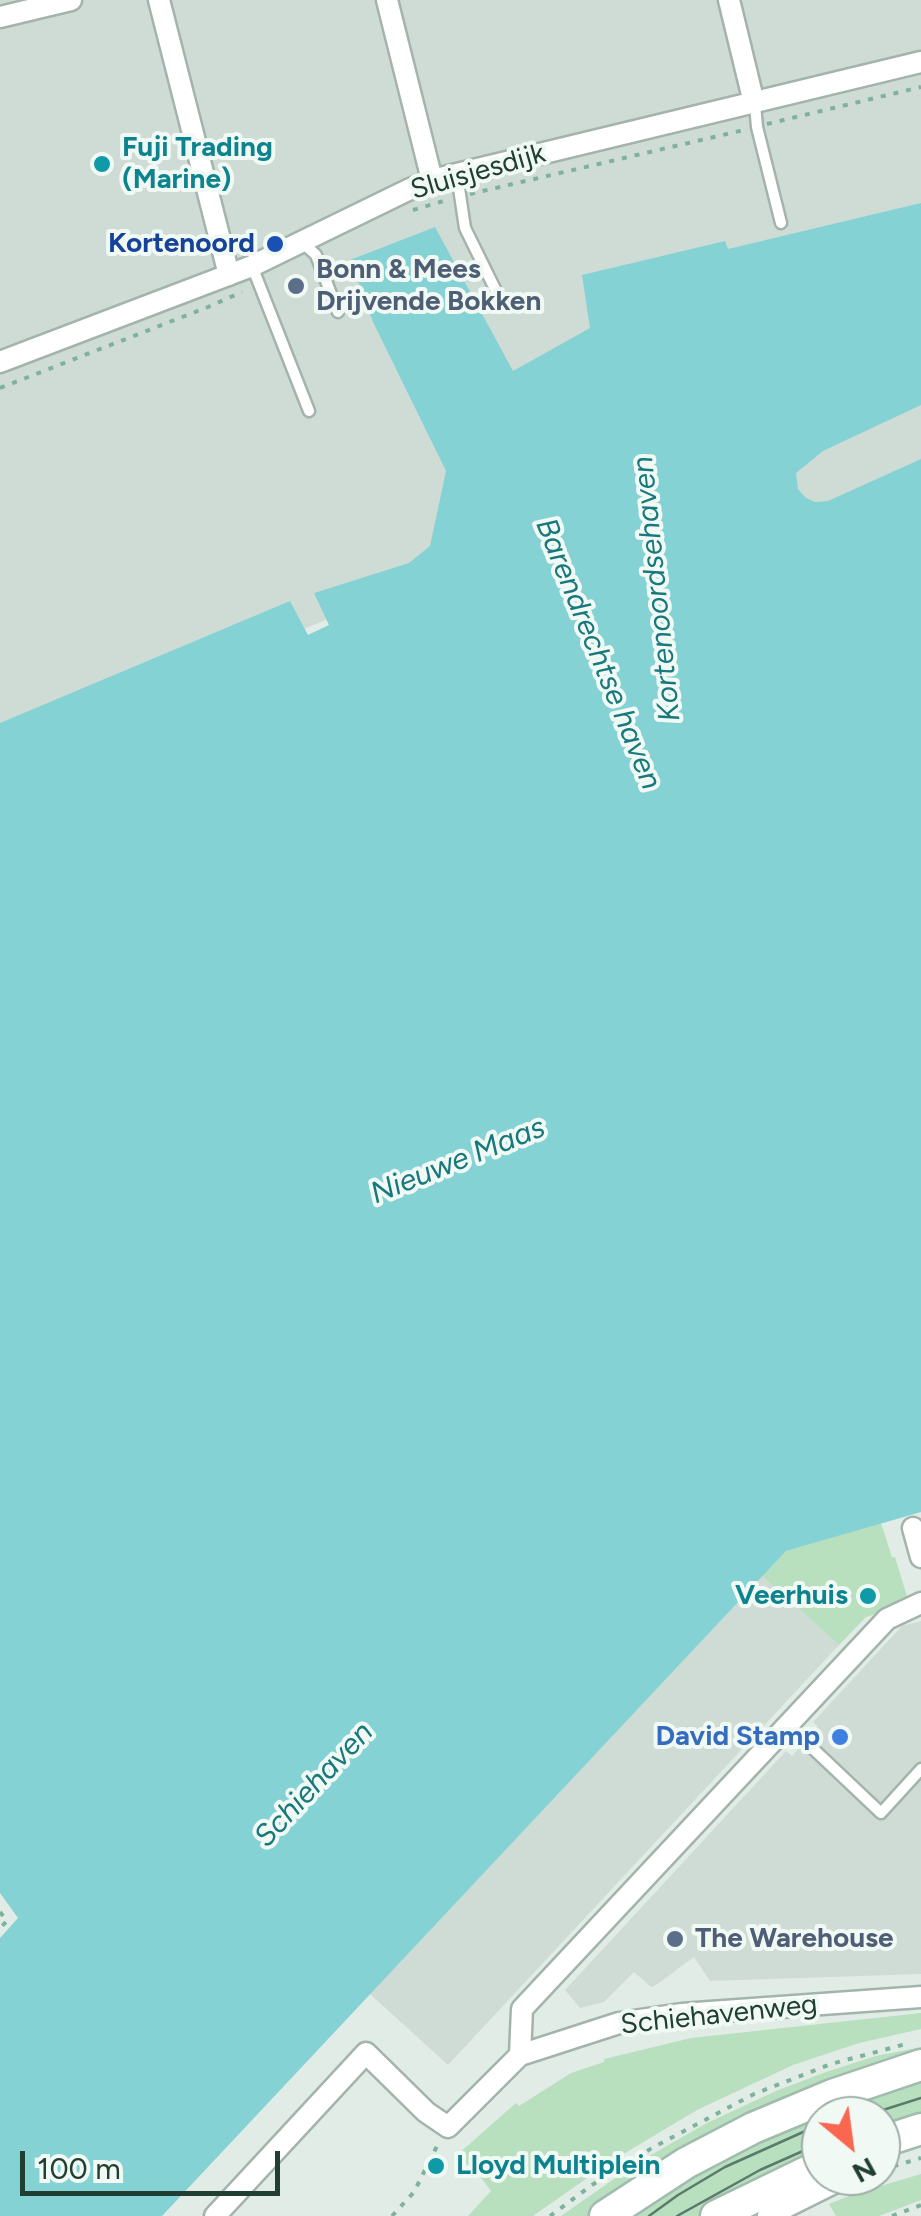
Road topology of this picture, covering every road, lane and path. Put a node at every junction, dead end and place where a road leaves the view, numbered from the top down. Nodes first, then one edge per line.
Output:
1 (72, 0) edge
2 (159, 0) edge
3 (387, 0) edge
4 (729, 0) edge
5 (0, 17) edge
6 (921, 62) edge
7 (754, 102) junction
8 (456, 174) junction
9 (432, 180) junction
10 (781, 223) dead end
11 (303, 242) junction
12 (252, 266) junction
13 (229, 275) junction
14 (497, 294) dead end
15 (338, 312) dead end
16 (0, 362) edge
17 (309, 411) dead end
18 (913, 1528) dead end
19 (921, 1557) edge
20 (921, 1602) edge
21 (788, 1724) junction
22 (921, 1769) edge
23 (1, 1915) edge
24 (0, 1928) edge
25 (921, 1997) edge
26 (520, 2054) junction
27 (921, 2065) edge
28 (448, 2126) junction
29 (801, 2174) edge
30 (809, 2196) edge
31 (921, 2205) edge
32 (216, 2216) edge
33 (392, 2216) edge
34 (605, 2216) edge
35 (716, 2216) edge
36 (768, 2216) edge
37 (892, 2216) edge

1 - 5 street
2 - 13 street
3 - 9 street
4 - 7 street
6 - 7 street, Sluisjesdijk
7 - 8 street, Sluisjesdijk
7 - 10 lane
8 - 9 street, Sluisjesdijk
8 - 14 lane
9 - 11 street, Sluisjesdijk
11 - 12 street, Sluisjesdijk
11 - 15 lane
12 - 13 street, Sluisjesdijk
12 - 17 lane
13 - 16 street, Sluisjesdijk
18 - 19 street
20 - 21 street
21 - 22 lane
21 - 26 street
23 - 24 path
25 - 26 street, Schiehavenweg
26 - 28 street
27 - 34 main road
28 - 32 street
28 - 33 path
29 - 35 main road
30 - 36 street
31 - 37 path

